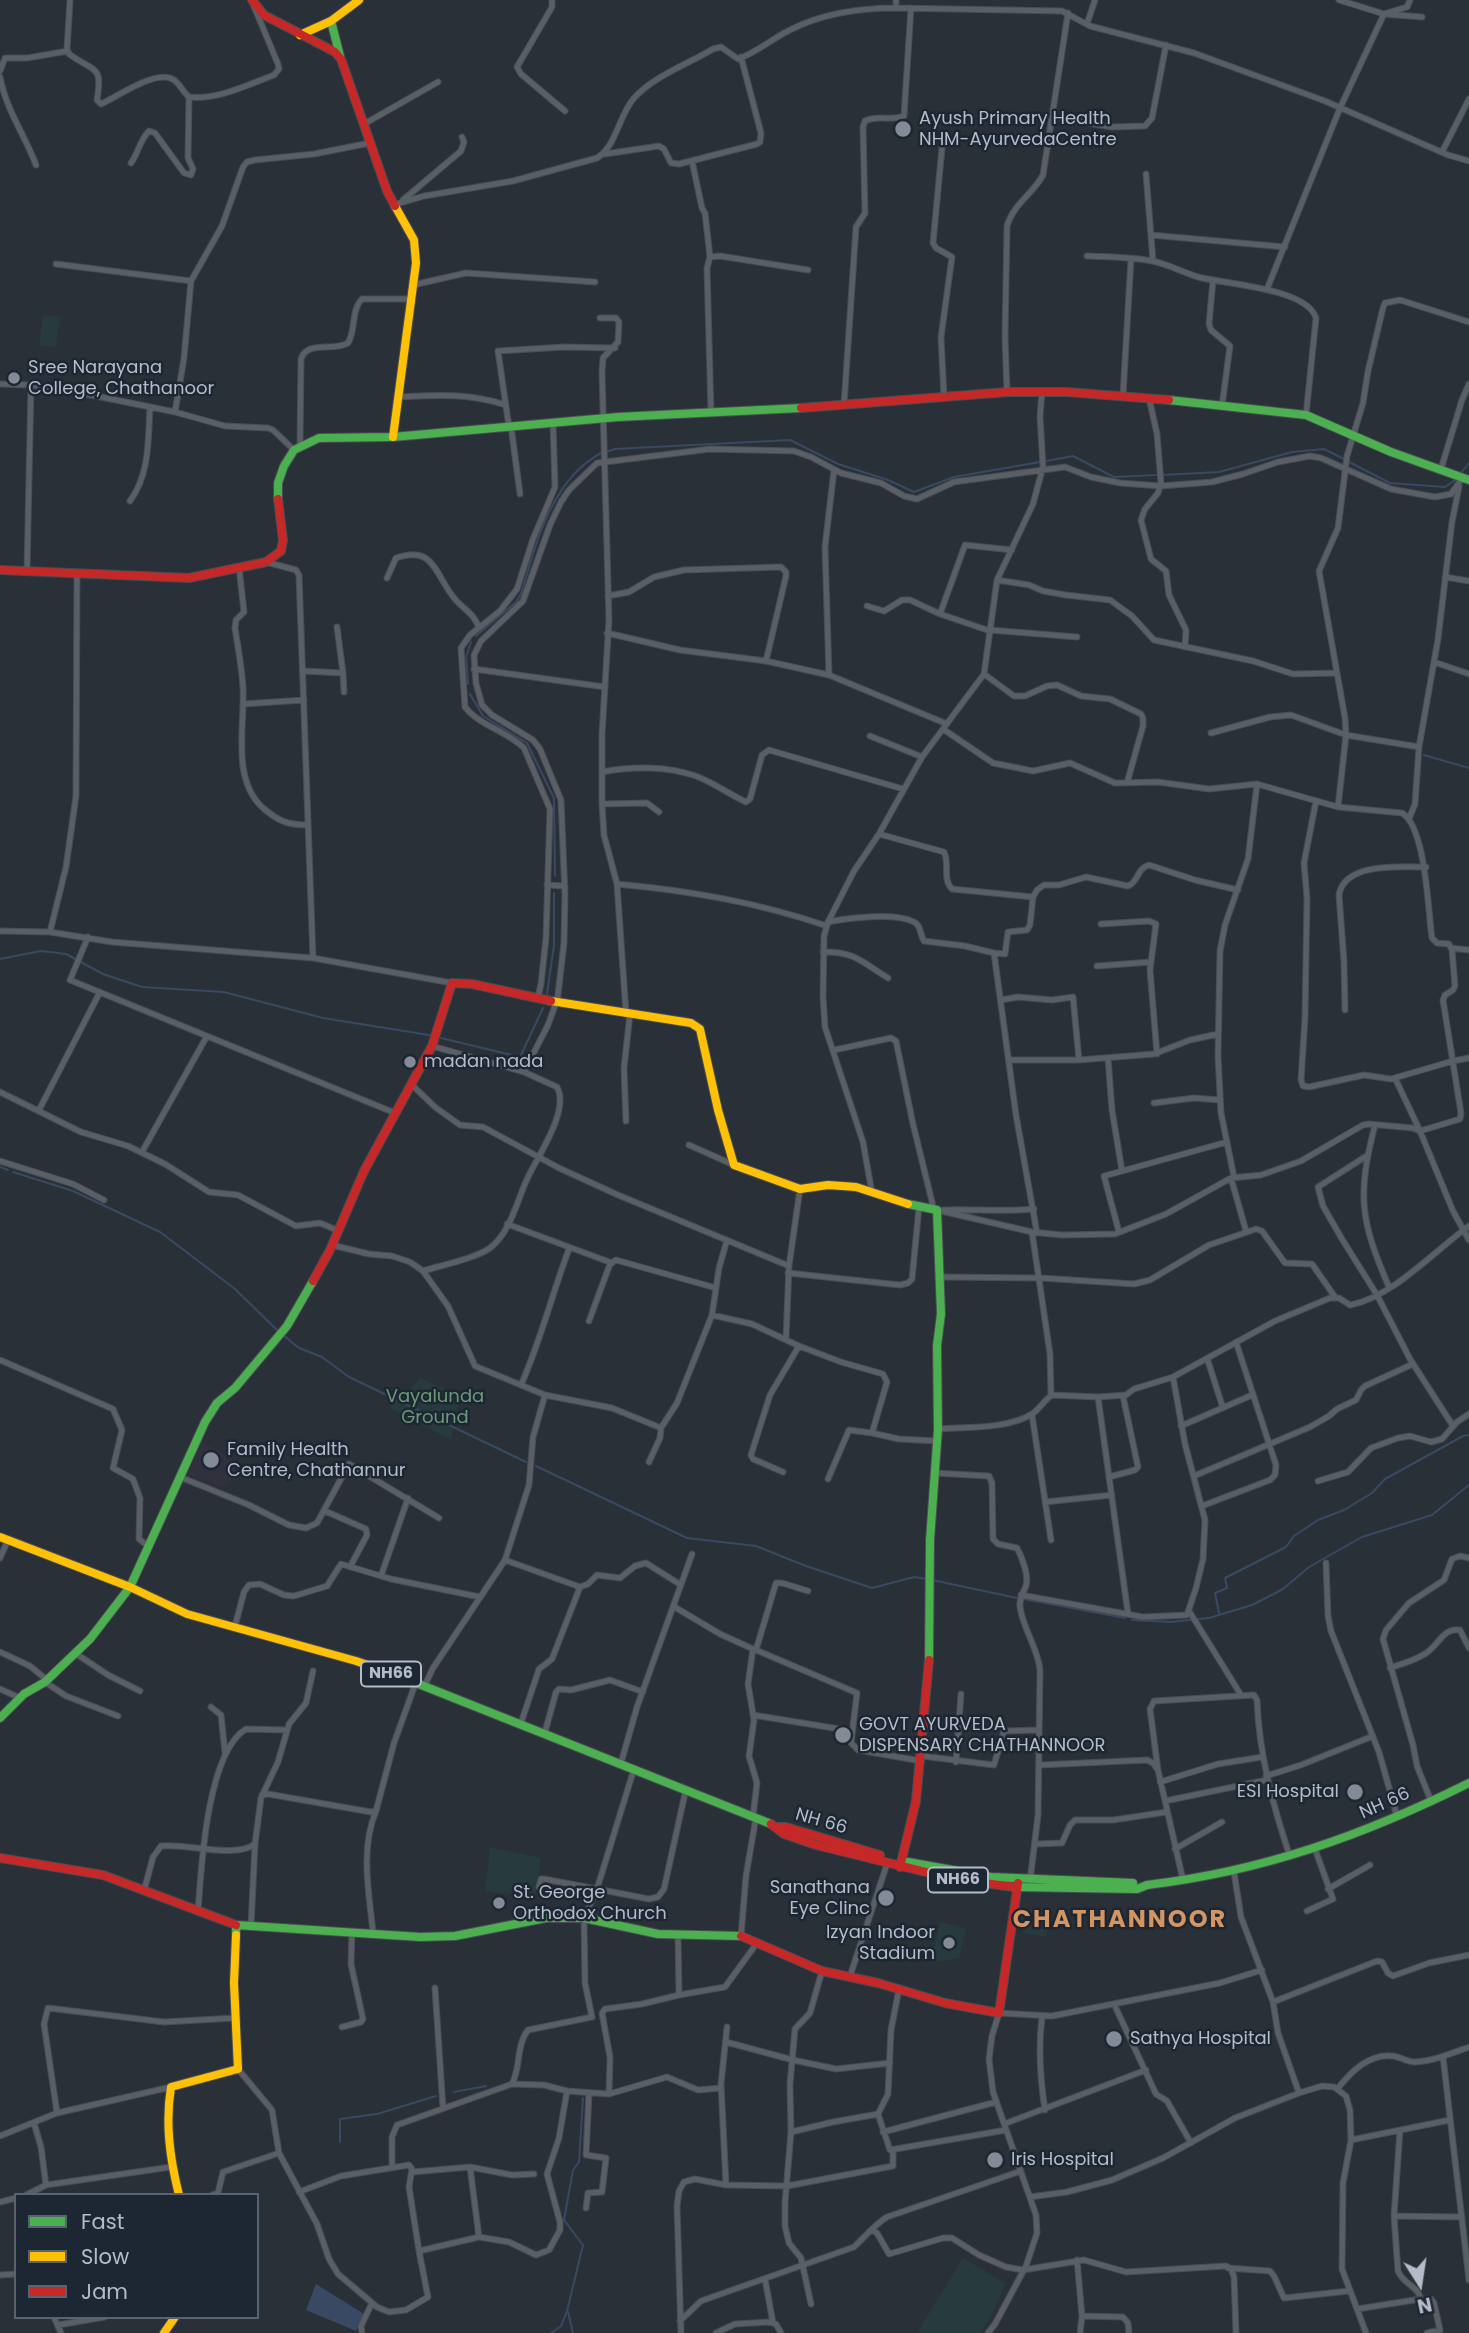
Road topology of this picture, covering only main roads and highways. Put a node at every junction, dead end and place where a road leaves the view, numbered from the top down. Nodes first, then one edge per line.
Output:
1 (359, 0) edge
2 (252, 1) edge
3 (331, 21) junction
4 (300, 35) junction
5 (341, 59) junction
6 (393, 437) junction
7 (1461, 478) edge
8 (0, 570) edge
9 (4, 1539) edge
10 (130, 1587) junction
11 (0, 1718) edge
12 (1469, 1783) edge
13 (777, 1827) junction
14 (0, 1858) edge
15 (901, 1864) junction
16 (1018, 1883) junction
17 (236, 1925) junction
18 (178, 2193) edge

1 - 3 main road
2 - 4 main road
3 - 4 main road
3 - 5 main road
4 - 5 main road
5 - 6 main road
6 - 7 main road
6 - 8 main road
9 - 10 main road, NH66 / NH66
10 - 11 main road
10 - 13 main road, NH66 / NH66
10 - 15 main road
12 - 16 main road, NH 66 / NH66
13 - 15 main road, NH 66 / NH66
13 - 15 main road, NH 66 / NH66
14 - 17 main road
15 - 16 main road, NH 66 / NH66
16 - 17 main road
17 - 18 main road

